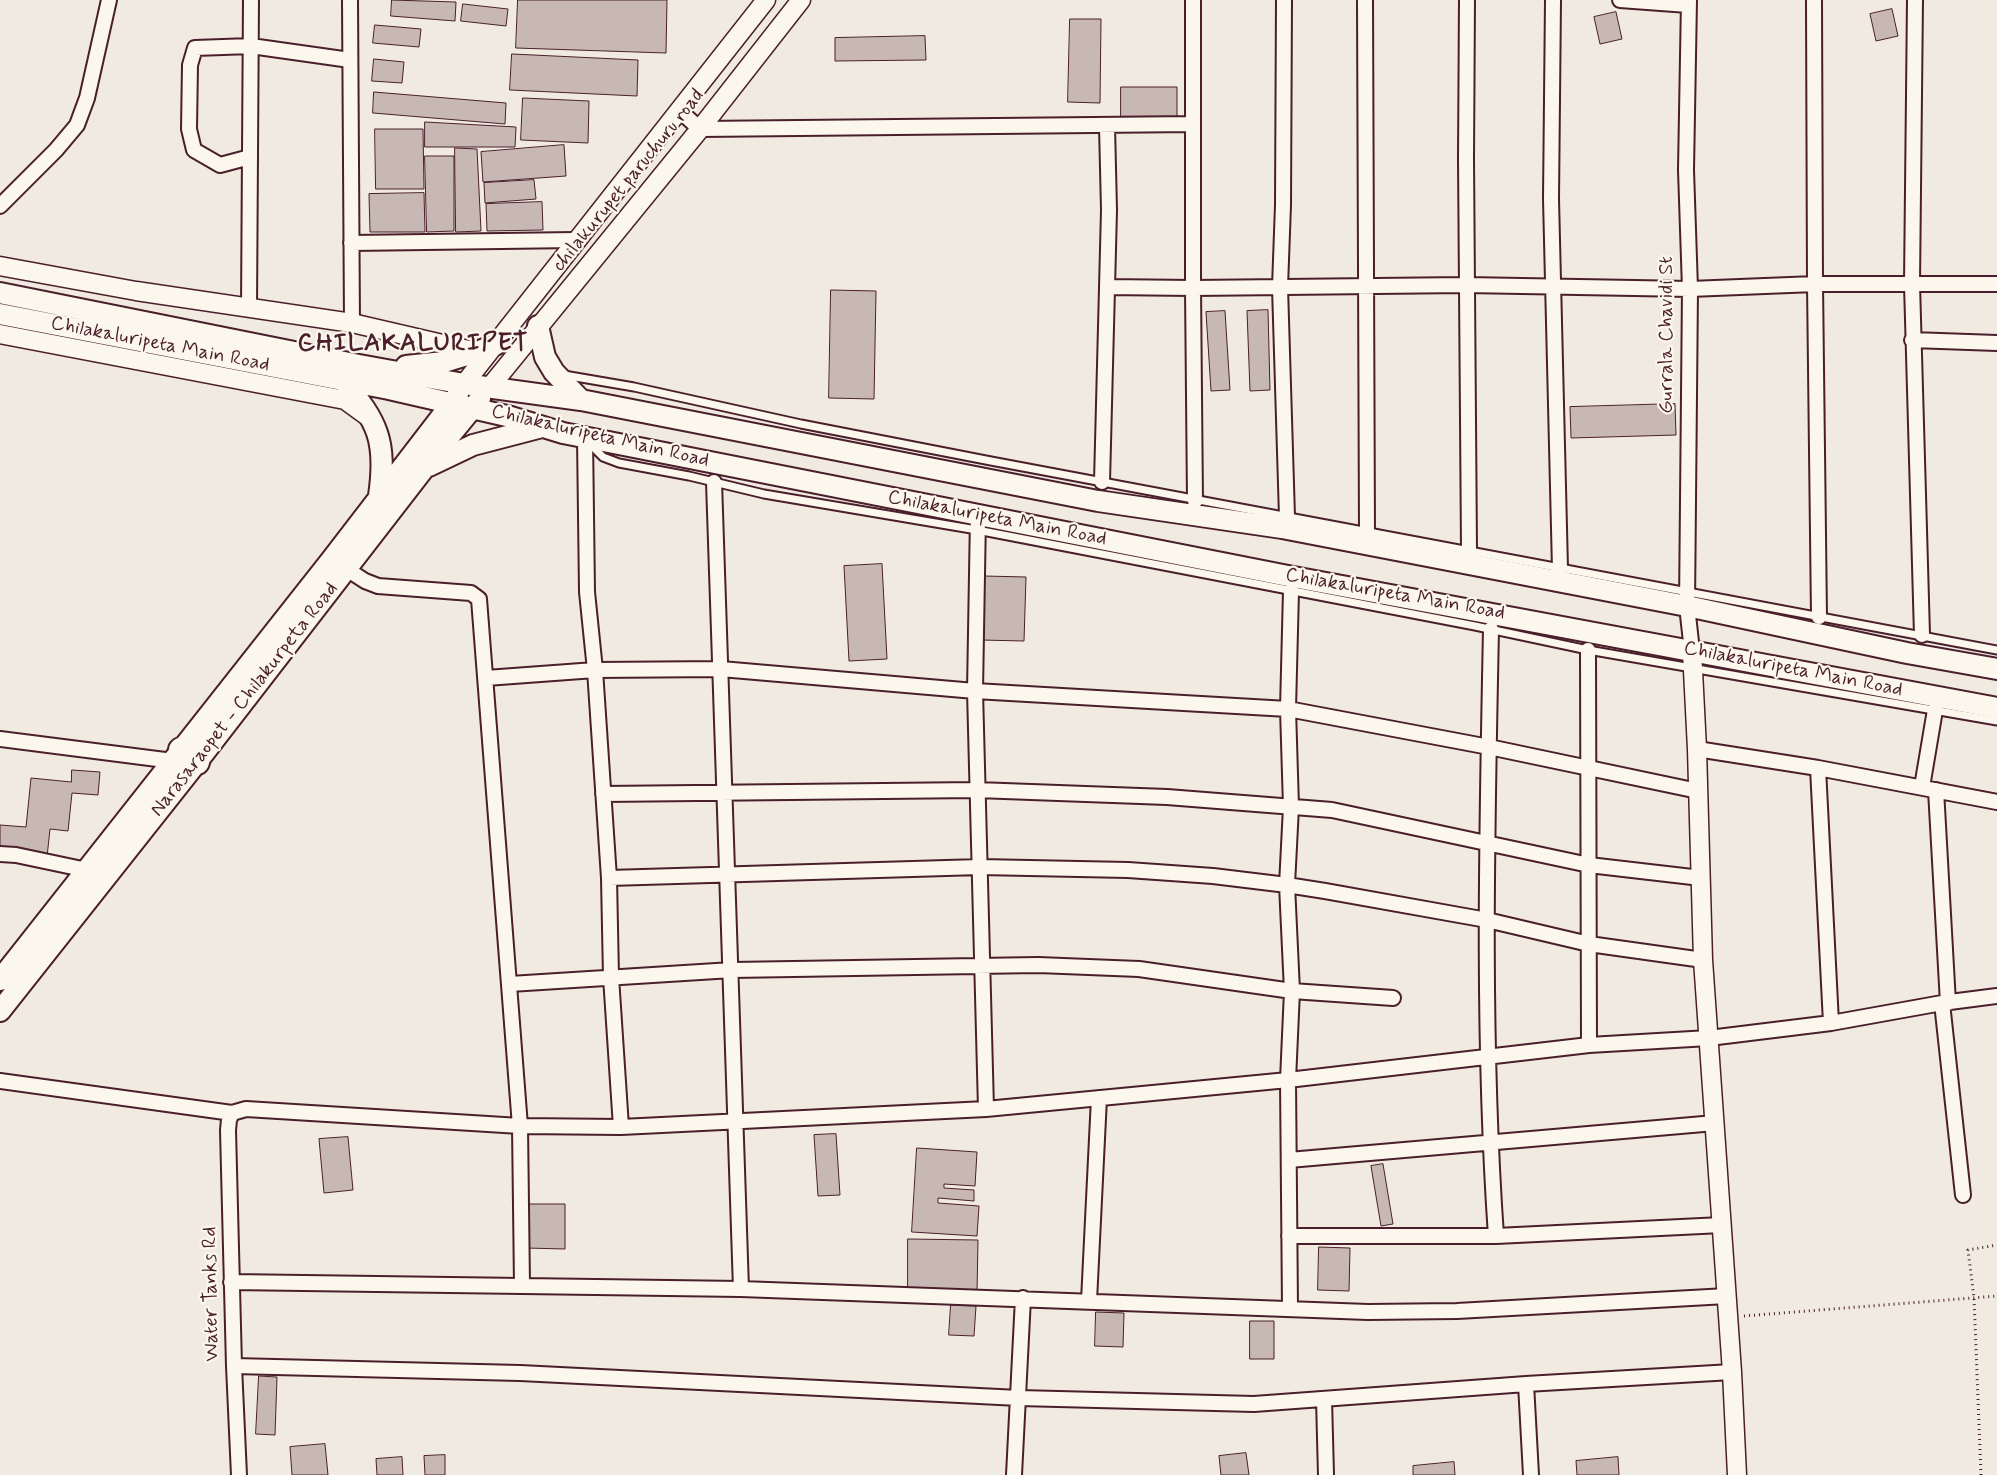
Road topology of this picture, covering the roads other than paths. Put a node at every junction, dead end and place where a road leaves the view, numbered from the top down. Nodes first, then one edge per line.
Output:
1 (109, 0) edge
2 (251, 0) edge
3 (350, 0) edge
4 (766, 0) edge
5 (801, 0) edge
6 (1193, 0) edge
7 (1284, 0) edge
8 (1365, 0) edge
9 (1467, 0) edge
10 (1553, 0) edge
11 (1620, 0) edge
12 (1814, 0) edge
13 (1915, 0) edge
14 (1688, 2) edge
15 (251, 46) junction
16 (350, 60) junction
17 (680, 111) junction
18 (1193, 124) junction
19 (1107, 126) junction
20 (700, 129) junction
21 (250, 157) junction
22 (0, 206) edge
23 (576, 240) junction
24 (351, 243) junction
25 (0, 266) edge
26 (1814, 284) junction
27 (1912, 284) junction
28 (1997, 284) edge
29 (1466, 285) junction
30 (1366, 286) junction
31 (1553, 286) junction
32 (1107, 287) junction
33 (1280, 287) junction
34 (1193, 288) junction
35 (1690, 289) junction
36 (0, 293) edge
37 (249, 308) junction
38 (0, 314) edge
39 (352, 323) junction
40 (538, 326) junction
41 (0, 334) edge
42 (1912, 340) junction
43 (1997, 343) edge
44 (497, 344) junction
45 (477, 352) junction
46 (382, 368) junction
47 (556, 374) junction
48 (343, 380) junction
49 (464, 384) junction
50 (489, 388) junction
51 (581, 400) junction
52 (452, 404) junction
53 (474, 408) junction
54 (371, 419) junction
55 (542, 427) junction
56 (583, 437) junction
57 (423, 470) junction
58 (714, 482) junction
59 (1102, 482) junction
60 (379, 498) junction
61 (1195, 501) junction
62 (1288, 517) junction
63 (978, 523) junction
64 (1368, 533) junction
65 (1468, 550) junction
66 (339, 564) junction
67 (1560, 570) junction
68 (1291, 591) junction
69 (1688, 600) junction
70 (1819, 617) junction
71 (1491, 629) junction
72 (1922, 635) junction
73 (1588, 650) junction
74 (1997, 650) edge
75 (1693, 660) junction
76 (721, 669) junction
77 (1997, 669) edge
78 (595, 670) junction
79 (486, 678) junction
80 (975, 691) junction
81 (1997, 708) edge
82 (1288, 709) junction
83 (1934, 710) junction
84 (1997, 721) edge
85 (0, 739) edge
86 (1489, 748) junction
87 (1697, 749) junction
88 (184, 758) junction
89 (1818, 768) junction
90 (1589, 769) junction
91 (1922, 788) junction
92 (977, 790) junction
93 (1936, 790) junction
94 (1698, 791) junction
95 (603, 794) junction
96 (726, 794) junction
97 (1997, 802) edge
98 (1291, 807) junction
99 (1488, 844) junction
100 (0, 854) edge
101 (1589, 865) junction
102 (980, 867) junction
103 (87, 870) junction
104 (728, 874) junction
105 (609, 878) junction
106 (1701, 878) junction
107 (1287, 885) junction
108 (1487, 920) junction
109 (1589, 944) junction
110 (1703, 960) junction
111 (982, 964) junction
112 (732, 970) junction
113 (611, 977) junction
114 (0, 980) edge
115 (510, 984) junction
116 (1292, 991) junction
117 (1997, 996) edge
118 (1393, 998) dead end
119 (1945, 1003) junction
120 (0, 1011) edge
121 (1831, 1023) junction
122 (1709, 1038) junction
123 (1589, 1045) junction
124 (1488, 1057) junction
125 (1288, 1080) junction
126 (0, 1081) edge
127 (1099, 1098) junction
128 (986, 1108) junction
129 (232, 1113) junction
130 (736, 1122) junction
131 (1715, 1123) junction
132 (520, 1126) junction
133 (621, 1127) junction
134 (1490, 1144) junction
135 (1289, 1160) junction
136 (1963, 1195) dead end
137 (1722, 1225) junction
138 (1289, 1236) junction
139 (1496, 1236) junction
140 (232, 1282) junction
141 (522, 1285) junction
142 (741, 1289) junction
143 (1727, 1296) junction
144 (1023, 1298) junction
145 (1089, 1301) junction
146 (1290, 1308) junction
147 (234, 1366) junction
148 (1732, 1372) junction
149 (1526, 1384) junction
150 (1019, 1398) junction
151 (1324, 1399) junction
152 (239, 1475) edge
153 (1014, 1475) edge
154 (1326, 1475) edge
155 (1531, 1475) edge
156 (1737, 1475) edge

1 - 22 street
2 - 15 street
3 - 16 street
4 - 17 street, chilakurupet paruchuru road
5 - 20 street, chilakurupet paruchuru road
6 - 18 street
7 - 33 street
8 - 30 street
9 - 29 street
10 - 31 street
11 - 14 street
12 - 26 street
13 - 27 street
14 - 35 street, Gurrala Chavidi St
15 - 16 street
15 - 21 street
15 - 21 street
16 - 24 street
17 - 20 street
17 - 23 street, chilakurupet paruchuru road
18 - 19 street
18 - 34 street
19 - 20 street
19 - 32 street
20 - 40 street, chilakurupet paruchuru road
21 - 37 street
23 - 24 street
23 - 44 street, chilakurupet paruchuru road
24 - 39 street
25 - 37 street
26 - 27 street
26 - 35 street
26 - 70 street
27 - 28 street
27 - 42 street
29 - 30 street
29 - 31 street
29 - 65 street
30 - 33 street
30 - 64 street
31 - 35 street
31 - 67 street
32 - 34 street
32 - 59 street
33 - 34 street
33 - 62 street
34 - 61 street
35 - 69 street, Gurrala Chavidi St
36 - 46 main road, Chilakaluripeta Main Road
37 - 39 street
38 - 48 main road, Chilakaluripeta Main Road
39 - 45 street
40 - 47 main road
40 - 50 street, chilakurupet paruchuru road
41 - 54 street
42 - 43 street
42 - 72 street
44 - 45 main road
44 - 49 street, chilakurupet paruchuru road
45 - 46 main road
46 - 49 main road, Chilakaluripeta Main Road
47 - 51 main road
47 - 59 lane
48 - 52 main road, Chilakaluripeta Main Road
48 - 54 main road
49 - 50 main road, Chilakaluripeta Main Road
49 - 52 main road, Narasaraopet - Chilakurpeta Road
50 - 51 main road, Chilakaluripeta Main Road
50 - 53 main road, Narasaraopet - Chilakurpeta Road
51 - 69 main road, Chilakaluripeta Main Road
52 - 53 main road, Chilakaluripeta Main Road
52 - 60 main road, Narasaraopet - Chilakurpeta Road
53 - 55 main road, Chilakaluripeta Main Road
53 - 57 main road, Narasaraopet - Chilakurpeta Road
54 - 60 main road
55 - 56 main road, Chilakaluripeta Main Road
55 - 57 main road
56 - 58 lane
56 - 63 main road, Chilakaluripeta Main Road
56 - 78 street
57 - 66 main road, Narasaraopet - Chilakurpeta Road
58 - 63 lane
58 - 76 street
59 - 61 lane
60 - 66 main road, Narasaraopet - Chilakurpeta Road
61 - 62 lane
62 - 64 lane
63 - 68 lane
63 - 75 main road, Chilakaluripeta Main Road
63 - 80 street
64 - 65 lane
65 - 67 lane
66 - 79 street
66 - 88 main road, Narasaraopet - Chilakurpeta Road
67 - 69 lane
68 - 71 lane
68 - 82 street
69 - 70 lane
69 - 75 street, Gurrala Chavidi St
69 - 77 main road, Chilakaluripeta Main Road
70 - 72 lane
71 - 73 lane
71 - 86 street
72 - 74 lane
73 - 75 lane
73 - 90 street
75 - 81 main road, Chilakaluripeta Main Road
75 - 83 lane
75 - 87 street
76 - 78 street
76 - 80 street
76 - 96 street
78 - 79 street
78 - 95 street
79 - 115 street
80 - 82 street
80 - 92 street
82 - 86 street
82 - 98 street
83 - 84 lane
83 - 91 street
85 - 88 street
86 - 90 street
86 - 99 street
87 - 89 street
87 - 94 street
88 - 103 main road, Narasaraopet - Chilakurpeta Road
88 - 120 main road, Narasaraopet - Chilakurpeta Road
89 - 91 street
89 - 121 street
90 - 94 street
90 - 101 street
91 - 93 street
92 - 96 street
92 - 98 street
92 - 102 street
93 - 97 street
93 - 119 street
94 - 106 street
95 - 96 street
95 - 105 street
96 - 104 street
98 - 99 street
98 - 107 street
99 - 101 street
99 - 108 street
100 - 103 street
101 - 106 street
101 - 109 street
102 - 104 street
102 - 107 street
102 - 111 street
103 - 114 main road, Narasaraopet - Chilakurpeta Road
104 - 105 street
104 - 112 street
105 - 113 street
106 - 110 street
107 - 108 street
107 - 116 street
108 - 109 street
108 - 124 street
109 - 110 street
109 - 123 street
110 - 122 street
111 - 112 street
111 - 116 street
111 - 128 street
112 - 113 street
112 - 130 street
113 - 115 street
113 - 133 street
115 - 132 street
116 - 118 street
116 - 125 street
117 - 119 street
119 - 121 street
119 - 136 street
121 - 122 street
122 - 123 street
122 - 131 street
123 - 124 street
124 - 125 street
124 - 134 street
125 - 127 street
125 - 135 street
126 - 129 street
127 - 128 street
127 - 145 street
128 - 130 street
129 - 132 street
129 - 140 street, Water Tanks Rd
130 - 133 street
130 - 142 street
131 - 134 street
131 - 137 street
132 - 133 street
132 - 141 street
134 - 135 street
134 - 139 street
135 - 138 street
137 - 139 street
137 - 143 street
138 - 139 street
138 - 146 street
140 - 141 street
140 - 147 street, Water Tanks Rd
141 - 142 street
142 - 144 street
143 - 146 street
143 - 148 street
144 - 145 street
144 - 150 street
145 - 146 street
147 - 150 street
147 - 152 street, Water Tanks Rd
148 - 149 street
148 - 156 street
149 - 151 street
149 - 155 street
150 - 151 street
150 - 153 street
151 - 154 street

